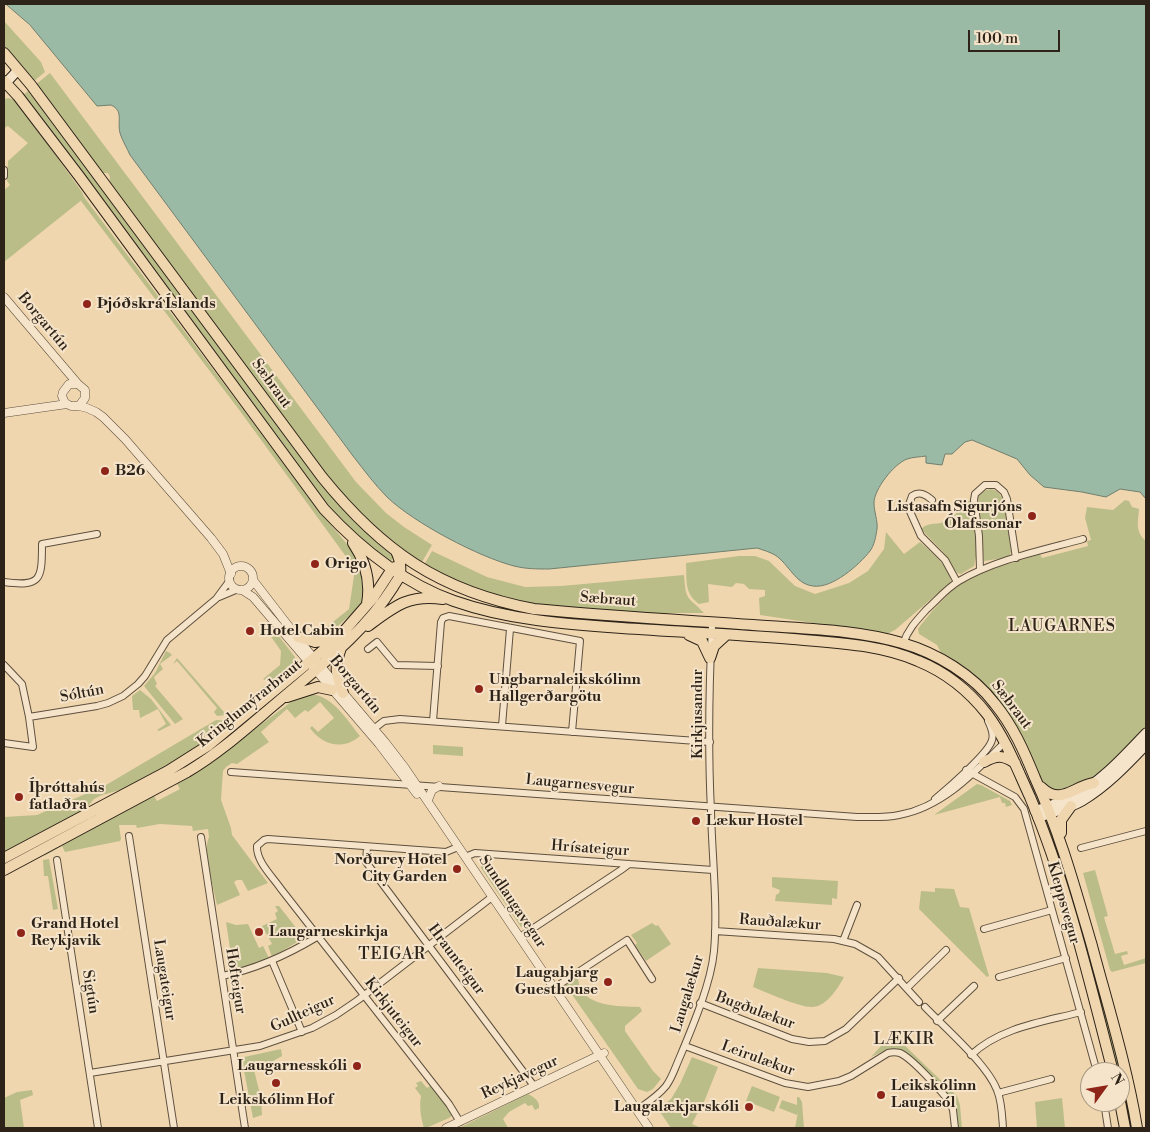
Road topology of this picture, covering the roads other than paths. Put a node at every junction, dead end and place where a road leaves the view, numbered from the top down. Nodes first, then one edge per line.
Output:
1 (4, 53) edge
2 (18, 70) junction
3 (4, 83) edge
4 (4, 170) edge
5 (4, 176) edge
6 (4, 297) edge
7 (60, 364) junction
8 (78, 384) junction
9 (64, 391) junction
10 (86, 396) junction
11 (67, 404) junction
12 (45, 406) junction
13 (79, 406) junction
14 (96, 412) junction
15 (4, 413) edge
16 (932, 500) dead end
17 (345, 532) junction
18 (97, 534) dead end
19 (1083, 540) dead end
20 (395, 550) junction
21 (222, 554) junction
22 (1016, 558) junction
23 (240, 566) junction
24 (418, 567) junction
25 (397, 570) junction
26 (980, 570) junction
27 (230, 577) junction
28 (253, 580) junction
29 (4, 582) edge
30 (957, 582) junction
31 (240, 590) junction
32 (216, 599) junction
33 (452, 600) junction
34 (367, 605) junction
35 (715, 622) junction
36 (510, 629) junction
37 (681, 632) junction
38 (712, 634) junction
39 (726, 635) junction
40 (298, 637) junction
41 (354, 637) junction
42 (340, 643) junction
43 (904, 644) junction
44 (368, 650) dead end
45 (710, 658) junction
46 (4, 665) edge
47 (313, 665) junction
48 (438, 666) junction
49 (332, 690) junction
50 (343, 693) junction
51 (279, 701) junction
52 (982, 709) junction
53 (29, 716) junction
54 (433, 722) junction
55 (502, 726) junction
56 (1010, 726) junction
57 (371, 731) junction
58 (572, 732) junction
59 (1146, 733) edge
60 (237, 737) junction
61 (710, 742) junction
62 (1005, 742) junction
63 (4, 743) edge
64 (1146, 744) edge
65 (984, 762) junction
66 (1015, 763) junction
67 (966, 770) junction
68 (231, 772) dead end
69 (972, 774) junction
70 (1094, 783) junction
71 (413, 784) junction
72 (1038, 784) junction
73 (439, 786) junction
74 (428, 800) junction
75 (925, 806) junction
76 (1071, 806) junction
77 (711, 807) junction
78 (1049, 810) junction
79 (1037, 814) junction
80 (447, 831) junction
81 (1146, 831) edge
82 (129, 836) dead end
83 (201, 837) dead end
84 (1063, 846) junction
85 (367, 847) junction
86 (458, 847) junction
87 (1081, 848) dead end
88 (465, 857) junction
89 (4, 858) edge
90 (57, 860) dead end
91 (629, 864) junction
92 (4, 870) edge
93 (713, 870) junction
94 (492, 897) junction
95 (857, 905) dead end
96 (1052, 910) junction
97 (984, 929) dead end
98 (715, 931) junction
99 (317, 937) junction
100 (520, 937) junction
101 (843, 941) junction
102 (429, 945) junction
103 (946, 950) dead end
104 (1066, 958) junction
105 (272, 961) junction
106 (222, 976) junction
107 (1000, 977) dead end
108 (899, 978) junction
109 (652, 979) dead end
110 (974, 986) dead end
111 (554, 988) junction
112 (907, 988) junction
113 (364, 996) junction
114 (919, 1002) dead end
115 (700, 1004) junction
116 (924, 1007) dead end
117 (1081, 1012) junction
118 (938, 1021) junction
119 (302, 1032) junction
120 (685, 1046) junction
121 (233, 1051) junction
122 (602, 1054) junction
123 (971, 1055) junction
124 (164, 1061) junction
125 (1095, 1062) edge
126 (1110, 1062) edge
127 (90, 1073) junction
128 (1051, 1079) dead end
129 (534, 1086) junction
130 (998, 1093) junction
131 (639, 1108) junction
132 (1106, 1112) edge
133 (1122, 1112) edge
134 (460, 1122) junction
135 (98, 1128) edge
136 (174, 1128) edge
137 (245, 1128) edge
138 (446, 1128) edge
139 (649, 1128) edge
140 (654, 1128) edge
141 (955, 1128) edge
142 (1003, 1128) edge
143 (1108, 1128) edge
144 (1125, 1128) edge
145 (1137, 1128) edge

1 - 2 main road, Sæbraut
2 - 3 main road
2 - 20 main road, Sæbraut
3 - 17 main road, Sæbraut
4 - 5 street
6 - 7 street, Borgartún
7 - 8 street, Borgartún
7 - 9 street, Borgartún
8 - 9 street
8 - 10 street, Borgartún
9 - 11 street, Borgartún
9 - 12 street
10 - 13 street
10 - 14 street, Borgartún
11 - 12 street
11 - 13 street, Borgartún
12 - 15 street
13 - 14 street, Borgartún
14 - 21 street, Borgartún
16 - 30 street
17 - 25 main road, Sæbraut
17 - 34 main road
18 - 29 street
19 - 22 street
20 - 24 main road, Sæbraut
20 - 25 main road
21 - 23 street, Borgartún
21 - 27 street, Borgartún
22 - 26 street
22 - 26 street
23 - 27 street
23 - 28 street, Borgartún
24 - 25 main road
24 - 35 main road, Sæbraut
25 - 33 main road, Sæbraut
25 - 34 main road, Kringlumýrarbraut
25 - 41 main road, Kringlumýrarbraut
26 - 30 street
27 - 31 street, Borgartún
27 - 32 street, Sóltún
28 - 31 street
28 - 40 street, Borgartún
30 - 43 street
31 - 32 street, Sóltún
31 - 47 street, Borgartún
32 - 53 street, Sóltún
33 - 37 main road, Sæbraut
33 - 41 main road
34 - 42 main road, Kringlumýrarbraut
35 - 38 street, Kirkjusandur
35 - 43 main road, Sæbraut
36 - 48 street
36 - 55 street
36 - 58 street
37 - 38 main road, Sæbraut
37 - 45 main road
38 - 39 main road, Sæbraut
38 - 45 street, Kirkjusandur
39 - 45 main road
39 - 52 main road, Sæbraut
40 - 42 main road
40 - 47 street, Borgartún
41 - 42 main road, Kringlumýrarbraut
42 - 47 main road, Kringlumýrarbraut
42 - 50 main road
43 - 56 main road, Sæbraut
44 - 48 street
45 - 61 street, Kirkjusandur
46 - 53 street
47 - 49 street, Borgartún
47 - 50 street, Borgartún
47 - 51 main road, Kringlumýrarbraut
47 - 60 main road
47 - 89 main road, Kringlumýrarbraut
48 - 54 street
49 - 51 main road
49 - 57 street, Borgartún
50 - 57 street, Borgartún
51 - 60 main road, Kringlumýrarbraut
52 - 62 main road, Sæbraut
52 - 67 street, Laugarnesvegur
53 - 63 street
54 - 55 street
54 - 57 street
55 - 58 street
56 - 62 main road
56 - 72 main road, Sæbraut
57 - 71 street, Borgartún
58 - 61 street
59 - 70 main road
60 - 92 main road, Kringlumýrarbraut
61 - 77 street, Kirkjusandur
62 - 65 street, Laugarnesvegur
62 - 66 main road, Sæbraut
64 - 76 main road
65 - 66 main road
65 - 69 street, Laugarnesvegur
66 - 79 main road, Sæbraut
67 - 69 street, Kleppsvegur
67 - 75 street, Laugarnesvegur
68 - 71 street, Laugarnesvegur
69 - 75 street, Laugarnesvegur
69 - 96 street, Kleppsvegur
70 - 72 main road
70 - 78 main road
71 - 73 street, Laugarnesvegur
71 - 74 street, Sundlaugavegur
71 - 80 street, Sundlaugavegur
72 - 78 main road, Sæbraut
73 - 74 street
73 - 77 street, Laugarnesvegur
74 - 80 street, Sundlaugavegur
75 - 77 street, Laugarnesvegur
76 - 78 main road
76 - 84 main road
77 - 93 street, Laugalækur
78 - 79 main road
78 - 84 main road, Sæbraut
79 - 126 main road, Sæbraut
80 - 86 street, Sundlaugavegur
81 - 87 street
82 - 124 street, Laugateigur
83 - 106 street, Hofteigur
84 - 145 main road, Sæbraut
85 - 86 street
85 - 99 street, Kirkjuteigur
85 - 102 street, Hraunteigur
86 - 88 street, Sundlaugavegur
88 - 91 street, Hrísateigur
88 - 94 street, Sundlaugavegur
90 - 127 street, Sigtún
91 - 93 street, Hrísateigur
91 - 100 street
93 - 98 street, Laugalækur
94 - 100 street, Sundlaugavegur
94 - 102 street, Gullteigur
95 - 101 street
96 - 97 street
96 - 104 street, Kleppsvegur
98 - 101 street, Rauðalækur
98 - 115 street, Laugalækur
99 - 105 street
99 - 113 street, Kirkjuteigur
100 - 111 street, Sundlaugavegur
101 - 108 street, Rauðalækur
102 - 113 street, Gullteigur
102 - 129 street, Hraunteigur
103 - 112 street
104 - 107 street
104 - 117 street, Kleppsvegur
105 - 106 street
105 - 119 street
106 - 121 street, Hofteigur
108 - 112 street, Rauðalækur
108 - 115 street, Bugðulækur
109 - 111 street
110 - 118 street
111 - 122 street, Sundlaugavegur
112 - 114 street, Rauðalækur
113 - 119 street, Gullteigur
113 - 134 street, Kirkjuteigur
115 - 120 street, Laugalækur
116 - 118 street
117 - 123 street
117 - 125 street, Kleppsvegur
118 - 123 street
119 - 121 street, Gullteigur
120 - 131 street, Laugalækur
120 - 141 street, Leirulækur
121 - 124 street, Gullteigur
121 - 137 street, Hofteigur
122 - 129 street, Reykjavegur
122 - 131 street, Sundlaugavegur
123 - 130 street
124 - 127 street, Gullteigur
124 - 136 street, Laugateigur
127 - 135 street, Sigtún
128 - 130 street
129 - 134 street, Reykjavegur
130 - 142 street
131 - 139 street, Sundlaugavegur
131 - 140 street, Sundlaugavegur
132 - 143 street
133 - 144 main road
134 - 138 street, Reykjavegur

